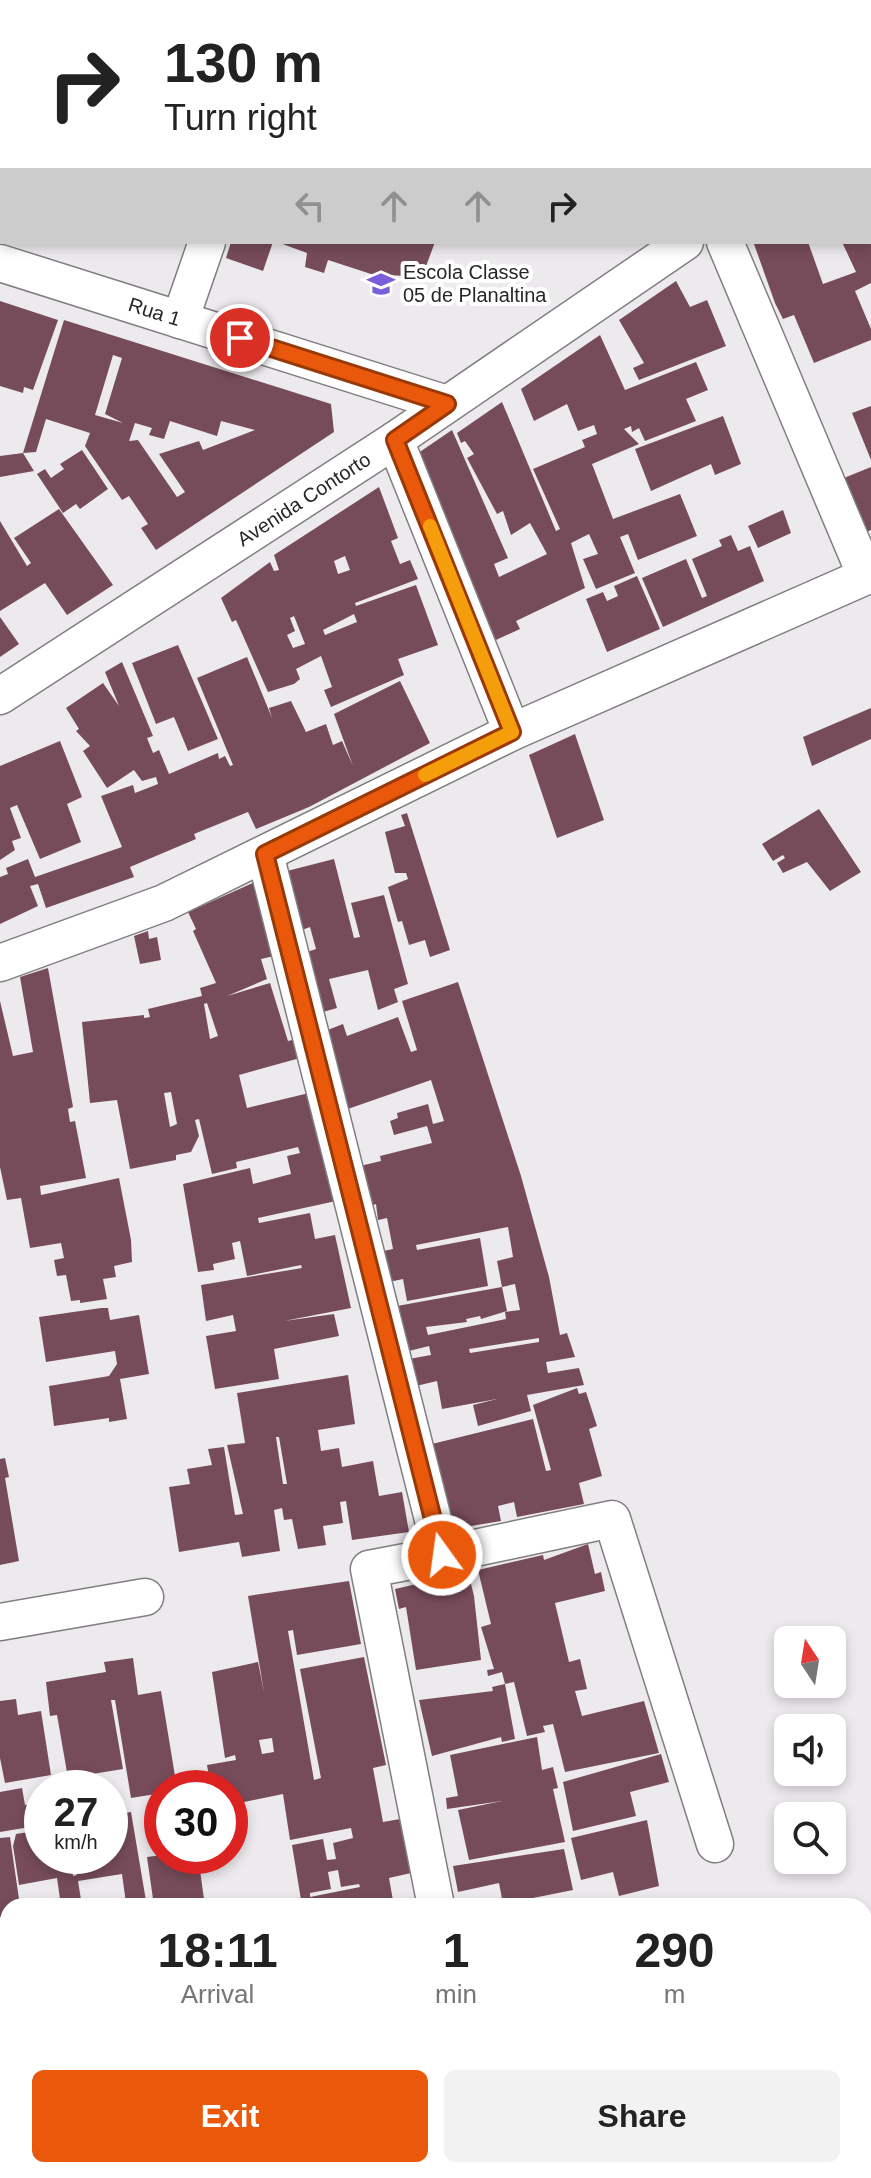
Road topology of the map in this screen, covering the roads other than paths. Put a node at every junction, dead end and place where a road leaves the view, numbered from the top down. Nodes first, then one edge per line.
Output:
1 (206, 244) edge
2 (682, 244) edge
3 (726, 244) edge
4 (0, 263) edge
5 (180, 320) junction
6 (447, 404) junction
7 (395, 440) junction
8 (869, 575) edge
9 (0, 696) edge
10 (512, 732) junction
11 (265, 854) junction
12 (0, 963) edge
13 (442, 1555) junction
14 (145, 1597) dead end
15 (0, 1622) edge
16 (715, 1844) dead end
17 (434, 1898) edge

1 - 5 street
2 - 6 street, Avenida Contorto
3 - 8 street
4 - 5 street, Rua 1
5 - 6 street, Rua 1
6 - 7 street, Avenida Contorto
7 - 9 street, Avenida Contorto
7 - 10 street
8 - 10 street
10 - 11 street
11 - 12 street
11 - 13 street
13 - 16 street
13 - 17 street
14 - 15 street

